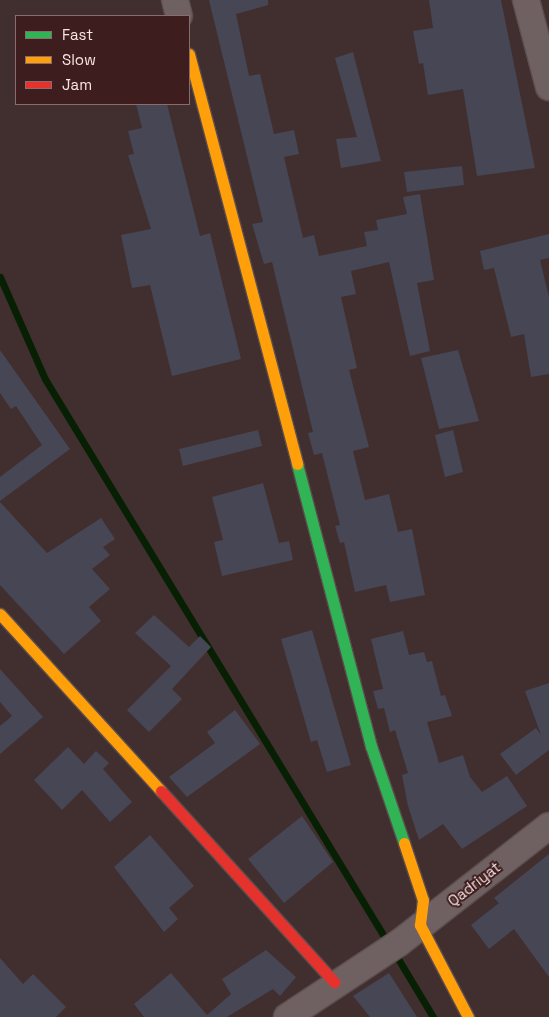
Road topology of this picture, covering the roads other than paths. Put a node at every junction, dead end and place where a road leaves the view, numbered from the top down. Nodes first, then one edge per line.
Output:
1 (175, 0) edge
2 (526, 0) edge
3 (179, 15) edge
4 (190, 58) edge
5 (549, 87) edge
6 (0, 614) edge
7 (549, 826) edge
8 (420, 926) junction
9 (334, 982) junction
10 (287, 1017) edge
11 (468, 1017) edge

1 - 3 street
2 - 5 street
4 - 8 street
6 - 9 street
7 - 8 street, Qadriyat
8 - 9 street, Qadriyat
8 - 11 street
9 - 10 street, Qadriyat

